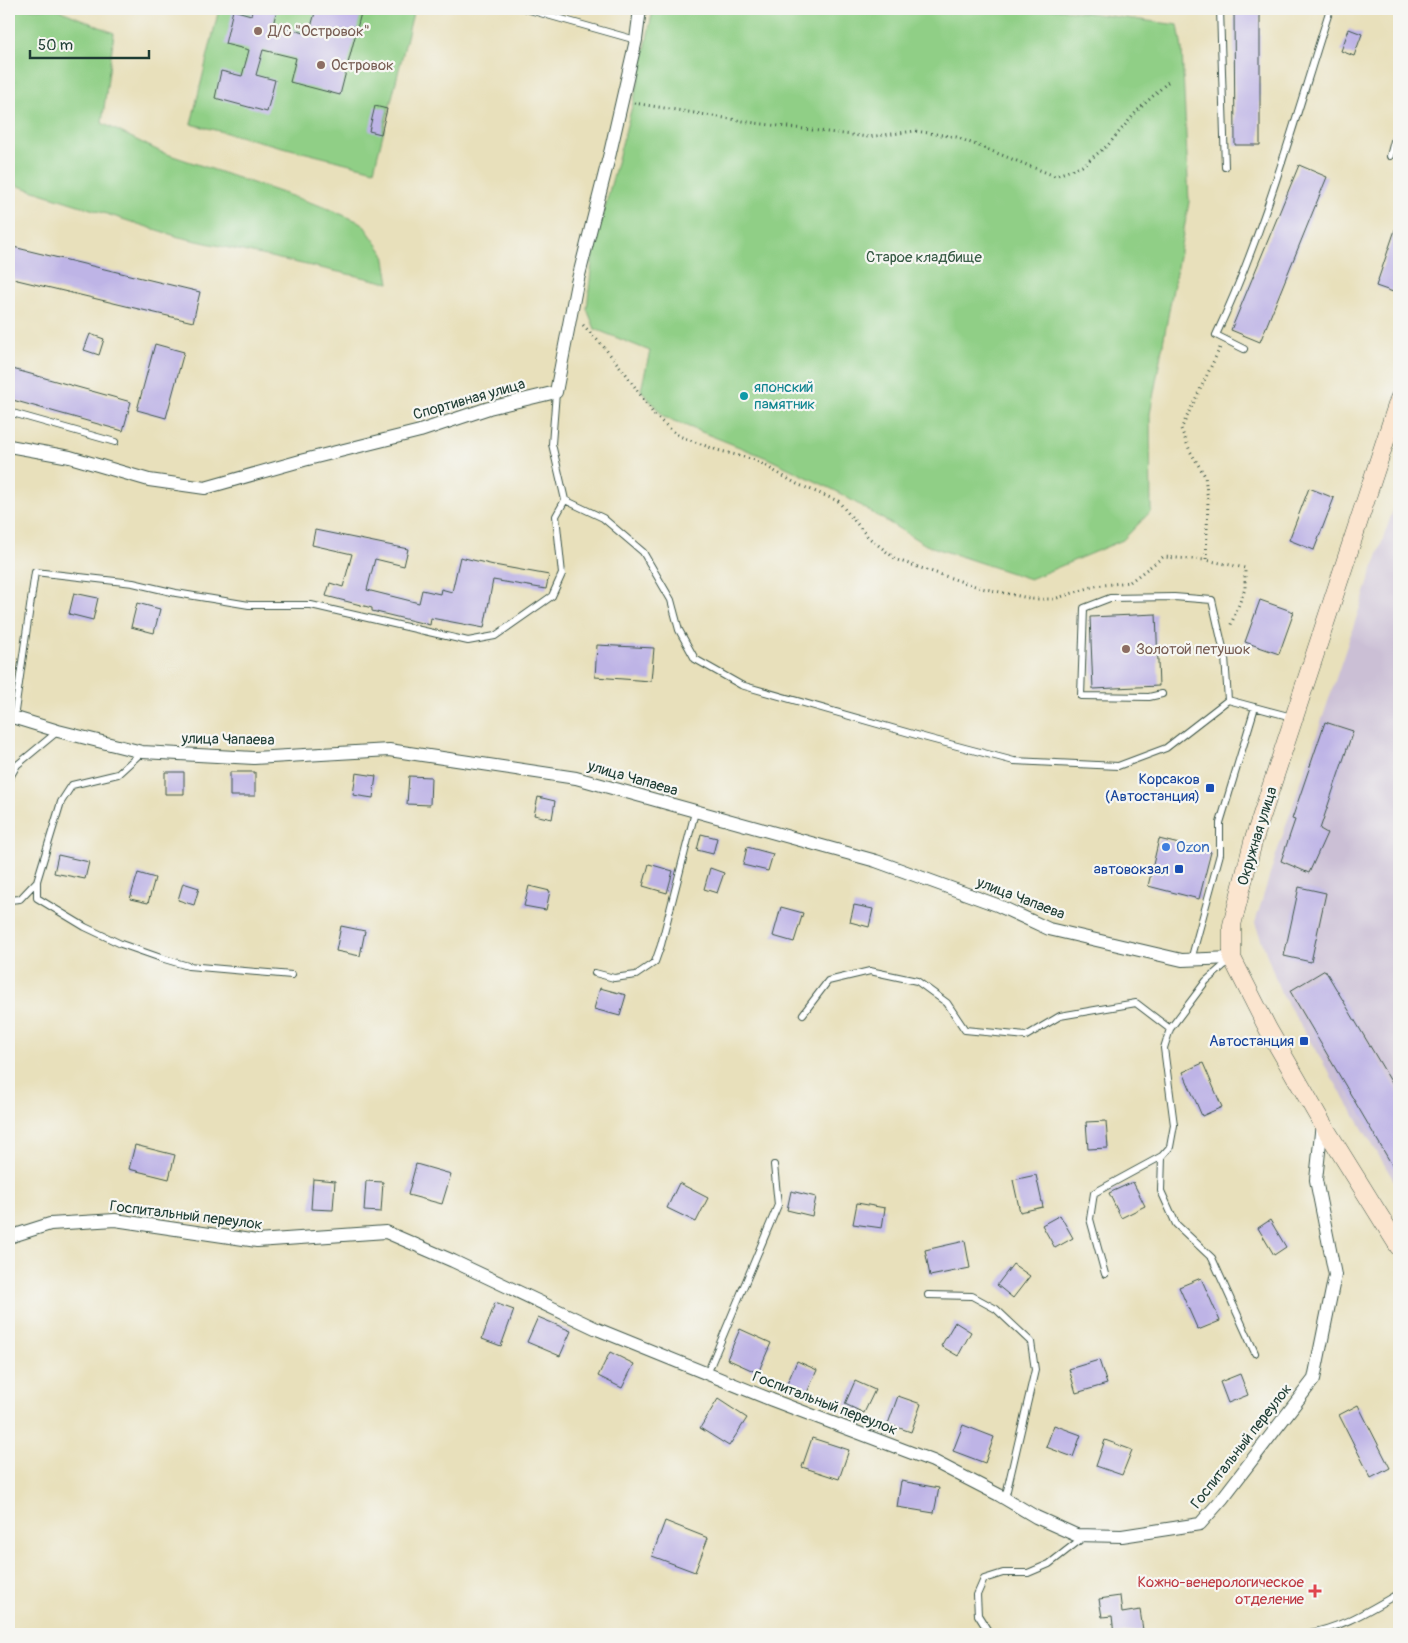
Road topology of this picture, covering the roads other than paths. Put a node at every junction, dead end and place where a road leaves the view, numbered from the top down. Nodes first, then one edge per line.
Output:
1 (526, 9) edge
2 (640, 9) edge
3 (1220, 9) edge
4 (1330, 9) edge
5 (636, 40) junction
6 (1399, 122) edge
7 (1390, 156) dead end
8 (1225, 167) dead end
9 (1244, 349) dead end
10 (556, 392) junction
11 (1399, 399) edge
12 (9, 412) edge
13 (115, 442) dead end
14 (9, 446) edge
15 (564, 500) junction
16 (1162, 694) dead end
17 (1228, 700) junction
18 (1255, 708) junction
19 (11, 717) edge
20 (1294, 718) junction
21 (58, 731) junction
22 (142, 752) junction
23 (9, 779) edge
24 (695, 812) junction
25 (37, 882) junction
26 (9, 900) edge
27 (1232, 958) junction
28 (1191, 960) junction
29 (595, 973) dead end
30 (292, 975) dead end
31 (803, 1014) dead end
32 (1170, 1029) junction
33 (1322, 1123) junction
34 (1162, 1156) junction
35 (774, 1165) dead end
36 (9, 1238) edge
37 (1399, 1246) edge
38 (1105, 1274) dead end
39 (928, 1295) dead end
40 (1255, 1354) dead end
41 (707, 1374) junction
42 (1005, 1499) junction
43 (1086, 1535) junction
44 (1399, 1593) edge
45 (990, 1634) edge
46 (1304, 1634) edge

1 - 5 lane
2 - 5 street
3 - 8 lane
4 - 9 lane
5 - 10 street
6 - 7 lane
10 - 14 street, Спортивная улица
10 - 15 lane
11 - 20 main road, Окружная улица
12 - 13 lane
15 - 17 lane
15 - 19 lane
16 - 17 lane
17 - 18 lane
18 - 20 lane
18 - 28 lane
19 - 21 street, улица Чапаева
20 - 27 main road, Окружная улица
21 - 22 street, улица Чапаева
21 - 23 lane
22 - 24 street, улица Чапаева
22 - 25 lane
24 - 28 street, улица Чапаева
24 - 29 lane
25 - 26 lane
25 - 30 lane
27 - 28 street, улица Чапаева
27 - 32 lane
27 - 33 main road, Окружная улица
31 - 32 lane
32 - 34 lane
33 - 37 main road, Окружная улица
33 - 43 street, Госпитальный переулок
34 - 38 lane
34 - 40 lane
35 - 41 lane
36 - 41 street, Госпитальный переулок
39 - 42 lane
41 - 42 street, Госпитальный переулок
42 - 43 street, Госпитальный переулок
43 - 45 lane
44 - 46 lane

